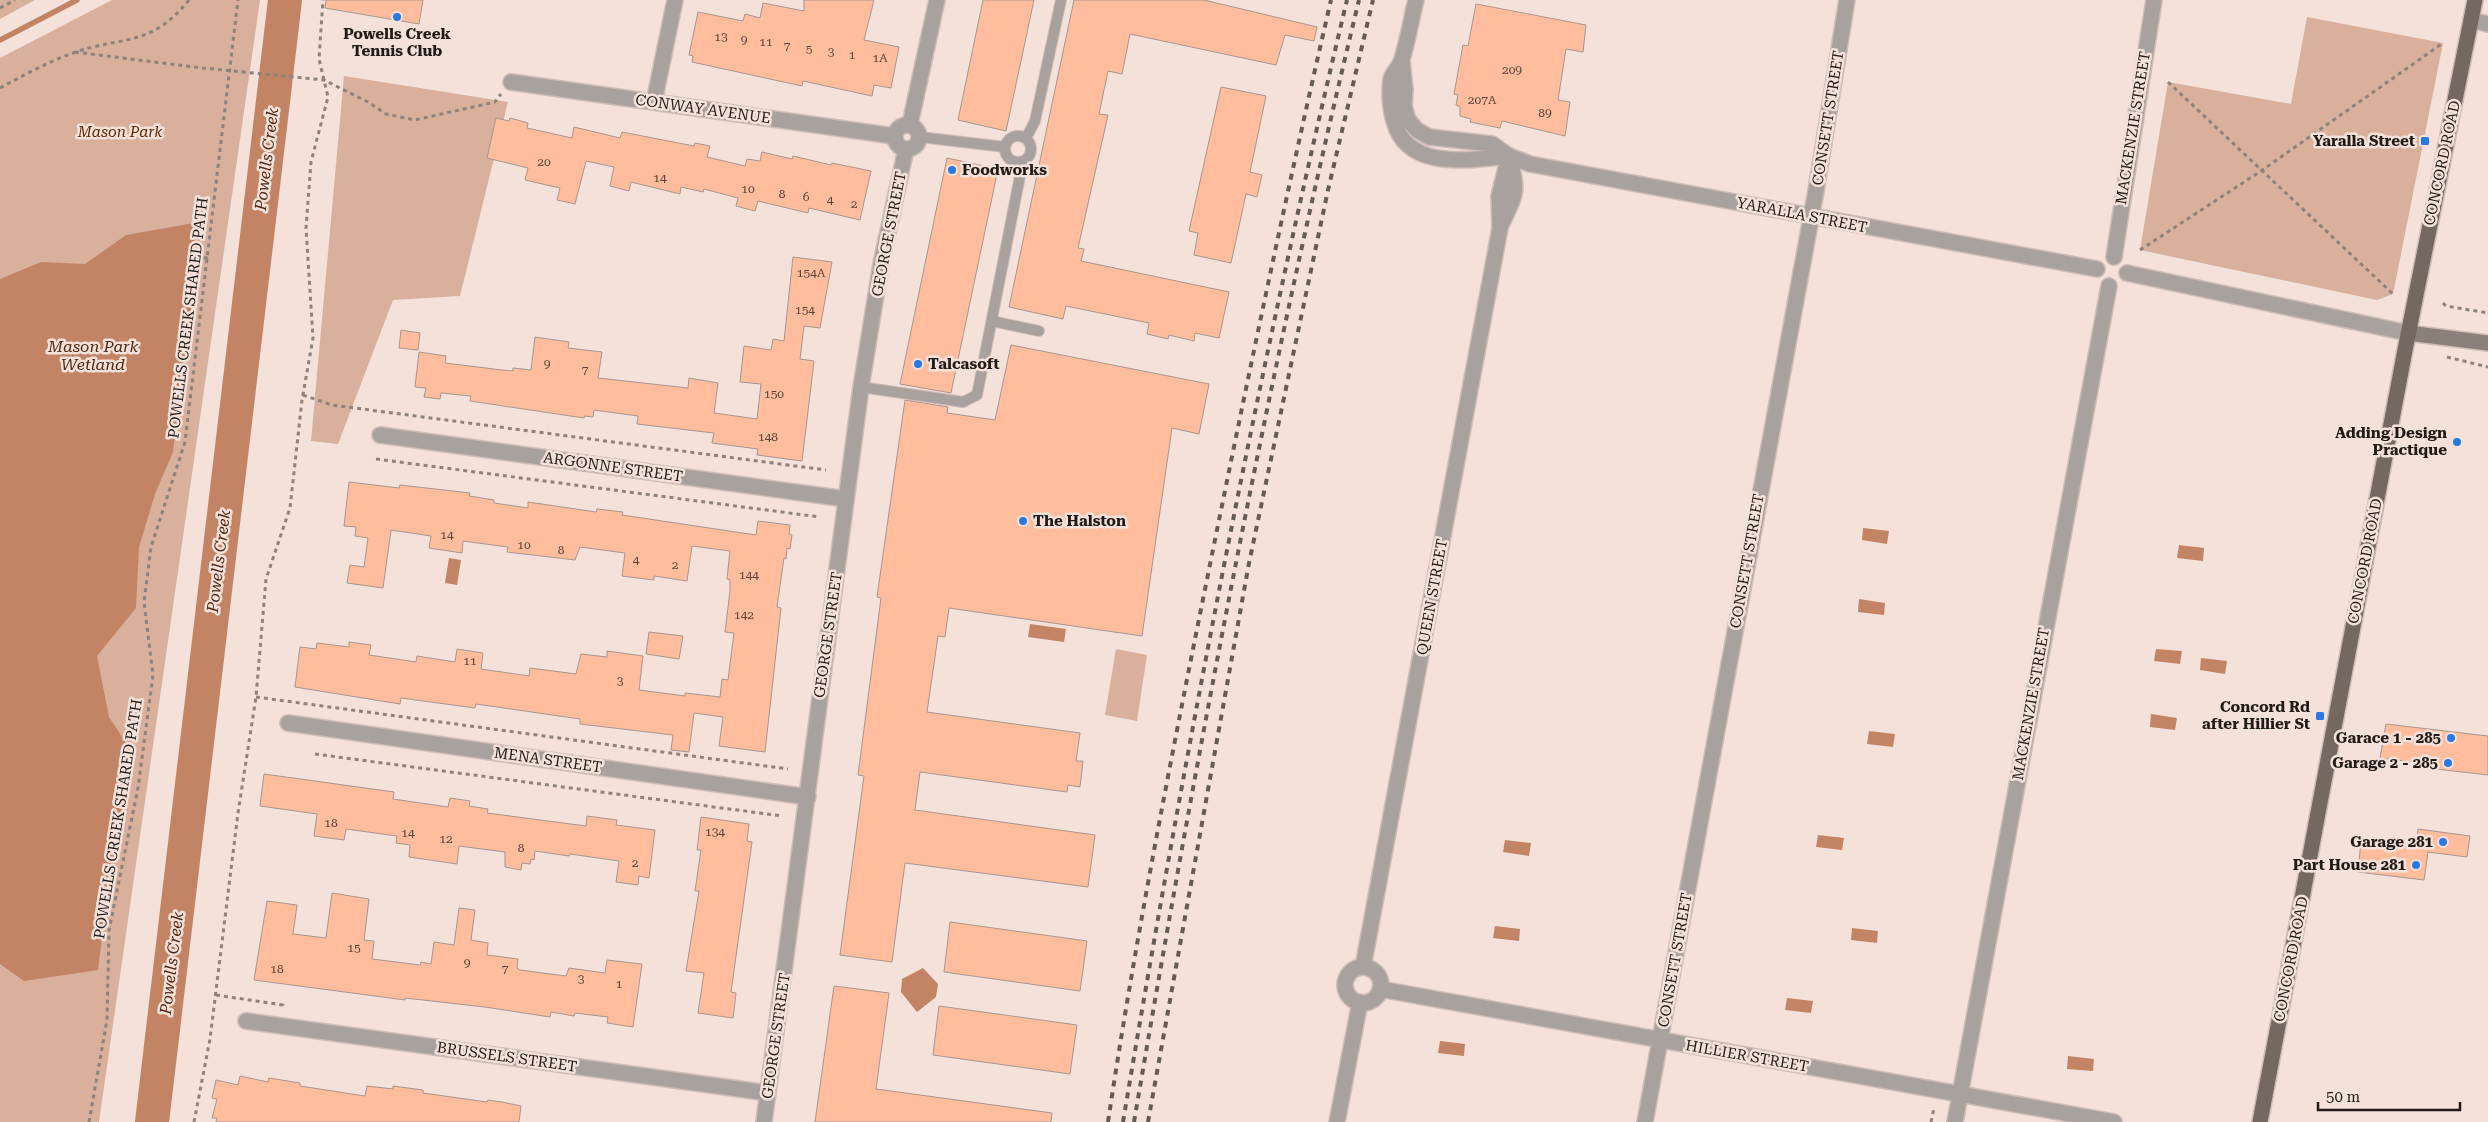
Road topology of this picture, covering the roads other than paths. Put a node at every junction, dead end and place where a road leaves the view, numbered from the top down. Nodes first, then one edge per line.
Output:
1 (676, 0) edge
2 (937, 0) edge
3 (1062, 0) edge
4 (1416, 0) edge
5 (1847, 0) edge
6 (2154, 0) edge
7 (2475, 0) edge
8 (2472, 20) junction
9 (2488, 24) edge
10 (511, 82) road end
11 (654, 102) junction
12 (910, 124) junction
13 (894, 136) junction
14 (920, 137) junction
15 (1026, 138) junction
16 (1005, 147) junction
17 (906, 149) junction
18 (1509, 156) junction
19 (1019, 162) junction
20 (1810, 217) junction
21 (2114, 257) junction
22 (2097, 269) junction
23 (2127, 273) junction
24 (2109, 286) junction
25 (992, 321) junction
26 (1039, 331) dead end
27 (2408, 333) junction
28 (2488, 343) edge
29 (861, 387) junction
30 (380, 435) dead end
31 (846, 499) junction
32 (288, 723) dead end
33 (808, 797) junction
34 (1363, 967) junction
35 (1380, 989) junction
36 (1360, 1002) junction
37 (246, 1021) dead end
38 (1660, 1040) junction
39 (768, 1093) junction
40 (1960, 1094) junction
41 (764, 1122) edge
42 (1337, 1122) edge
43 (1645, 1122) edge
44 (1955, 1122) edge
45 (2114, 1122) edge
46 (2260, 1122) edge

1 - 11 street
2 - 12 street
3 - 15 lane
4 - 18 street
5 - 20 street, CONSETT STREET
6 - 21 street, MACKENZIE STREET
7 - 8 main road, CONCORD ROAD
8 - 9 street
8 - 27 main road, CONCORD ROAD
10 - 11 street, CONWAY AVENUE
11 - 13 street, CONWAY AVENUE
12 - 13 street
12 - 14 street
13 - 17 street
14 - 16 lane
14 - 17 street
15 - 16 lane
15 - 19 lane
16 - 19 lane
17 - 29 street, GEORGE STREET
18 - 20 street, YARALLA STREET
18 - 34 street, QUEEN STREET
19 - 25 lane
20 - 22 street, YARALLA STREET
20 - 38 street, CONSETT STREET
21 - 22 street
21 - 23 street
22 - 24 street
23 - 24 street
23 - 27 street
24 - 40 street, MACKENZIE STREET
25 - 26 lane
25 - 29 lane
27 - 28 street
27 - 46 main road, CONCORD ROAD
29 - 31 street, GEORGE STREET
30 - 31 street, ARGONNE STREET
31 - 33 street, GEORGE STREET
32 - 33 street, MENA STREET
33 - 39 street, GEORGE STREET
34 - 35 street
34 - 36 street
35 - 36 street
35 - 38 street, HILLIER STREET
36 - 42 street
37 - 39 street, BRUSSELS STREET
38 - 40 street, HILLIER STREET
38 - 43 street, CONSETT STREET
39 - 41 street, GEORGE STREET
40 - 44 street, MACKENZIE STREET
40 - 45 street, HILLIER STREET

